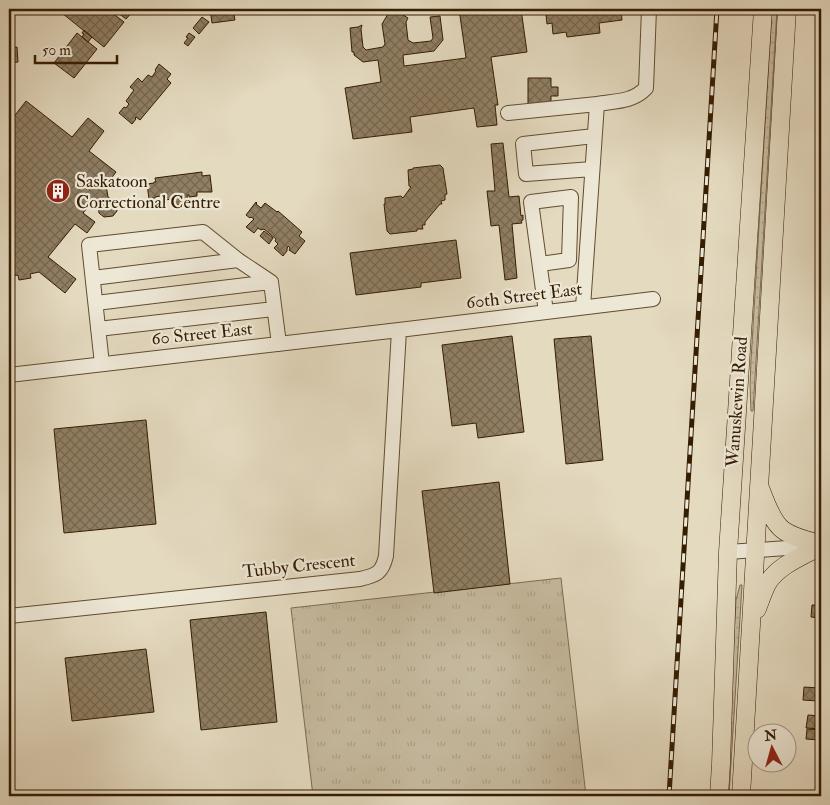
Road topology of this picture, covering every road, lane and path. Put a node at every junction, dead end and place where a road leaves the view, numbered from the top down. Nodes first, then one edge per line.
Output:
1 (650, 9) edge
2 (763, 9) edge
3 (786, 9) edge
4 (596, 104) junction
5 (508, 113) dead end
6 (594, 136) junction
7 (592, 170) junction
8 (238, 260) junction
9 (540, 264) junction
10 (92, 278) junction
11 (270, 282) junction
12 (653, 299) dead end
13 (96, 303) junction
14 (583, 308) junction
15 (274, 309) junction
16 (546, 312) junction
17 (98, 329) junction
18 (400, 330) junction
19 (279, 344) junction
20 (102, 364) junction
21 (9, 375) edge
22 (759, 486) junction
23 (821, 545) edge
24 (755, 550) junction
25 (728, 552) junction
26 (9, 616) edge
27 (751, 621) junction
28 (719, 796) edge
29 (741, 796) edge

1 - 4 street
2 - 25 main road, Wanuskewin Road
3 - 22 main road, Wanuskewin Road
4 - 5 street
4 - 6 street
6 - 7 street
6 - 7 street
7 - 14 street
8 - 10 street
8 - 10 street
8 - 11 street
9 - 9 street
9 - 16 street
10 - 13 street
11 - 13 street
11 - 15 street
12 - 14 street, 60th Street East
13 - 17 street
14 - 16 street, 60th Street East
15 - 17 street
15 - 19 street
16 - 18 street, 60th Street East
17 - 20 street
18 - 19 street, 60 Street East
18 - 26 street, Tubby Crescent
19 - 20 street, 60 Street East
20 - 21 street, 60 Street East
22 - 23 main road
22 - 24 main road, Wanuskewin Road
23 - 24 street
23 - 27 main road
24 - 25 street
24 - 27 main road, Wanuskewin Road
25 - 28 main road, Wanuskewin Road
27 - 29 main road, Wanuskewin Road

